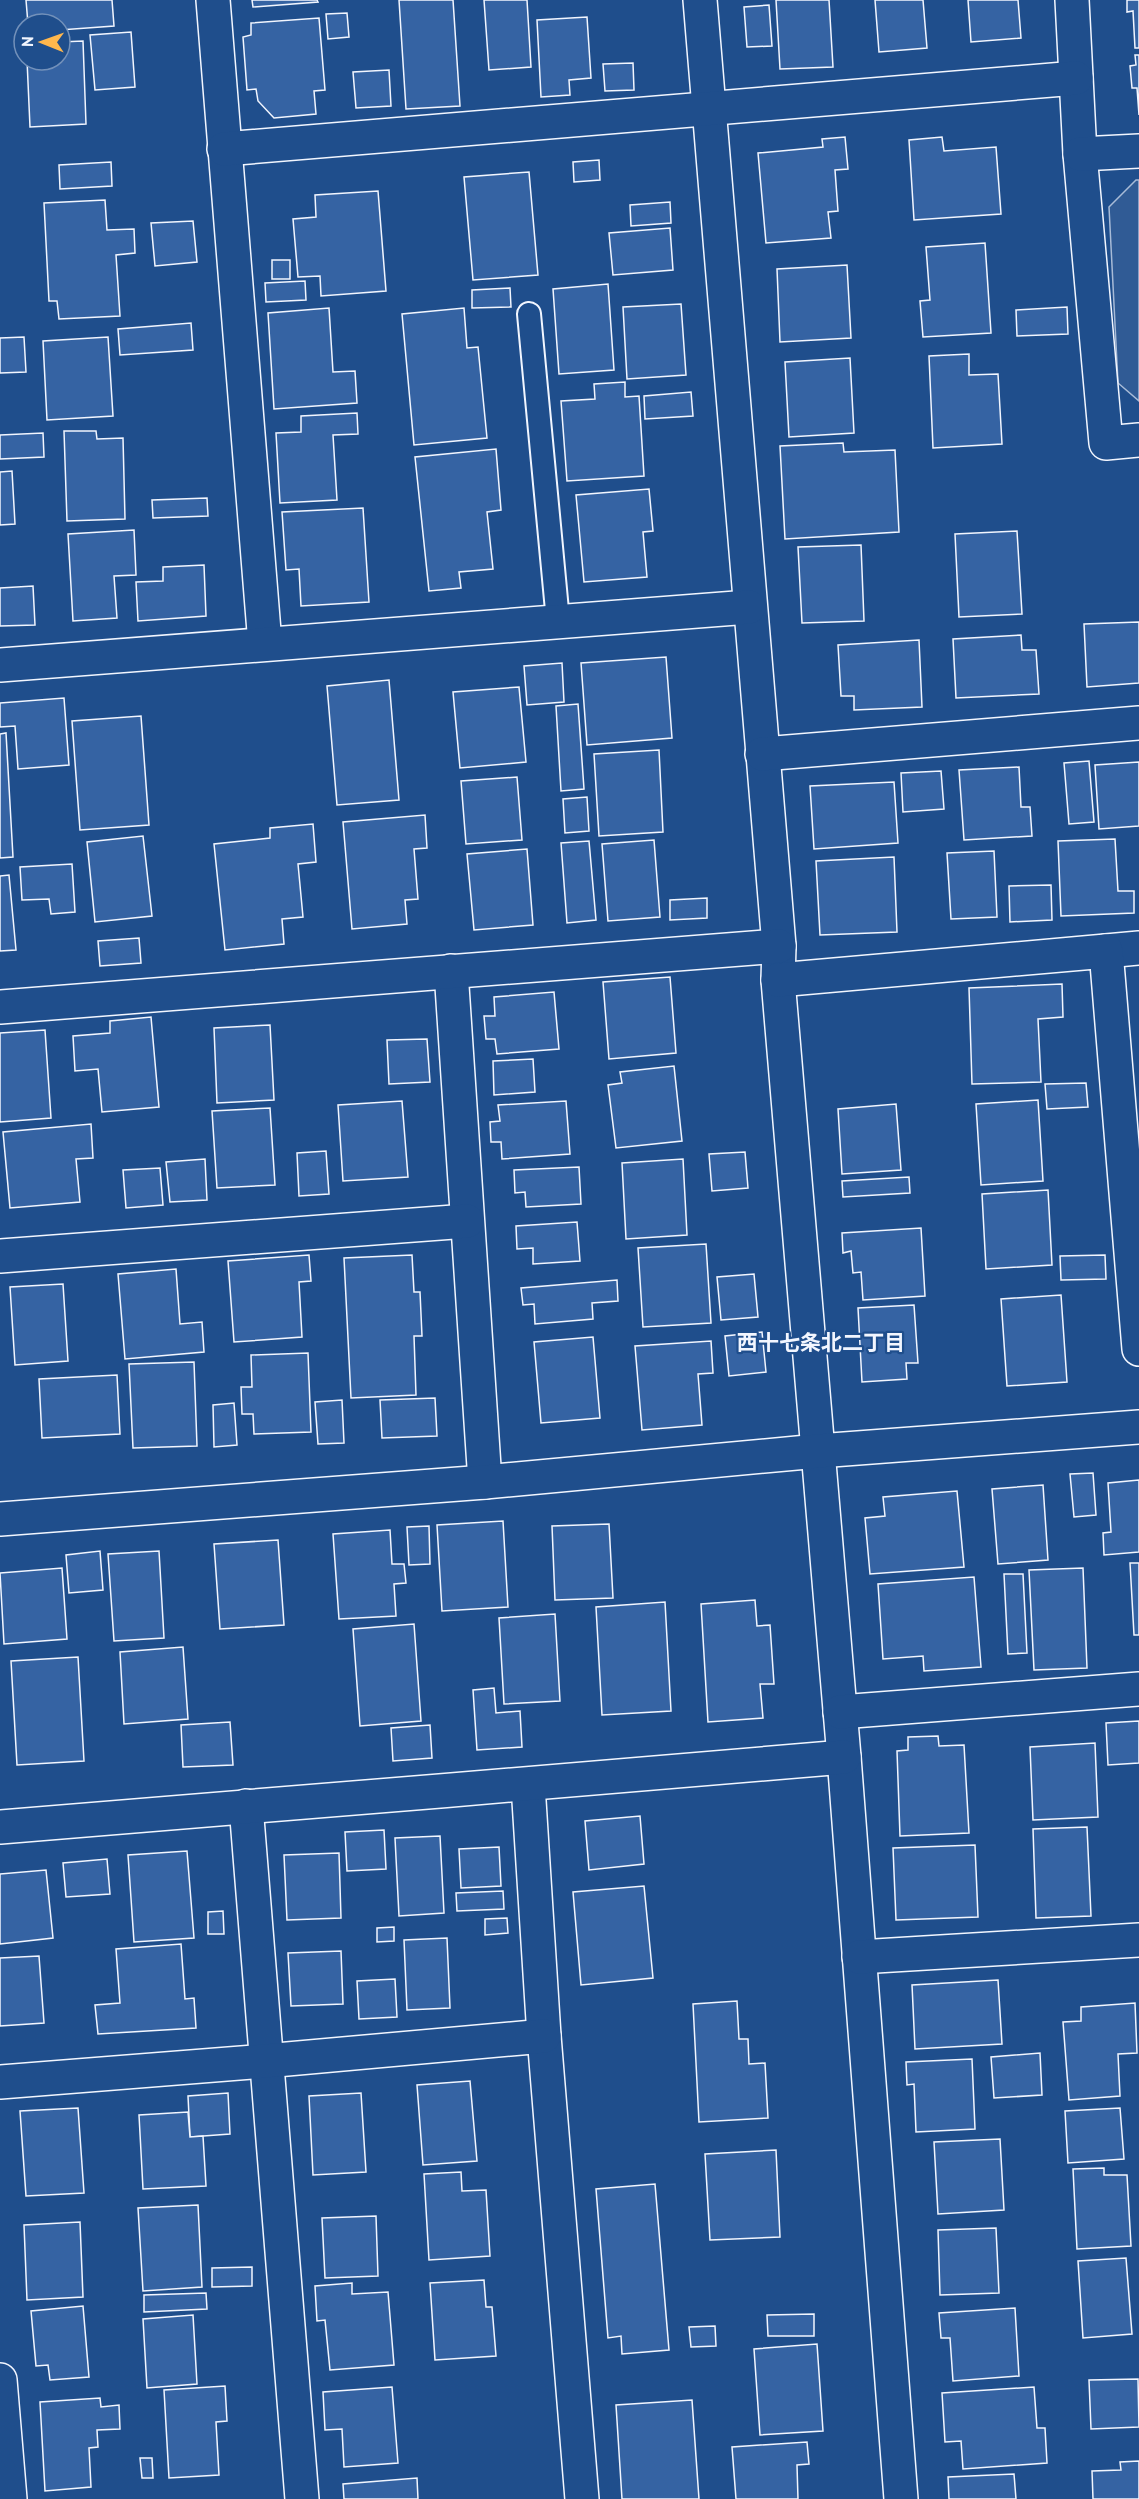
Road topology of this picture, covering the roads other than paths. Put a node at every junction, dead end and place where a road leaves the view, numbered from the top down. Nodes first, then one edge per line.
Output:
1 (213, 0) edge
2 (700, 0) edge
3 (1071, 0) edge
4 (1076, 78) junction
5 (708, 110) junction
6 (224, 149) junction
7 (1139, 151) edge
8 (1080, 154) junction
9 (529, 314) dead end
10 (1139, 440) edge
11 (749, 607) junction
12 (558, 621) junction
13 (265, 644) junction
14 (0, 664) edge
15 (1139, 723) edge
16 (762, 754) junction
17 (779, 945) junction
18 (1139, 948) edge
19 (1106, 951) junction
20 (452, 970) junction
21 (778, 980) junction
22 (0, 1007) edge
23 (1132, 1179) edge
24 (467, 1221) junction
25 (0, 1256) edge
26 (1139, 1349) edge
27 (1139, 1427) edge
28 (818, 1451) junction
29 (485, 1482) junction
30 (0, 1519) edge
31 (1139, 1689) edge
32 (840, 1712) junction
33 (844, 1757) junction
34 (528, 1785) junction
35 (246, 1806) junction
36 (0, 1827) edge
37 (1139, 1940) edge
38 (859, 1957) junction
39 (544, 2036) junction
40 (265, 2061) junction
41 (0, 2082) edge
42 (0, 2380) edge
43 (10, 2499) edge
44 (302, 2499) edge
45 (582, 2499) edge
46 (901, 2499) edge

1 - 6 street
2 - 5 street
3 - 4 street
4 - 5 street
4 - 8 street
5 - 6 street
5 - 11 street
6 - 13 street
7 - 8 street
8 - 10 street
9 - 12 lane
11 - 12 street
11 - 16 street
12 - 13 street
13 - 14 street
15 - 16 street
16 - 17 street
17 - 20 street
17 - 21 street
18 - 19 street
19 - 21 street
19 - 23 street
20 - 22 street
20 - 24 street
21 - 28 street
23 - 26 street
24 - 25 street
24 - 29 street
27 - 28 street
28 - 29 street
28 - 32 street
29 - 30 street
31 - 32 street
32 - 33 street
33 - 34 street
33 - 38 street
34 - 35 street
34 - 39 street
35 - 36 street
35 - 40 street
37 - 38 street
38 - 46 street
39 - 40 street
39 - 45 street
40 - 41 street
40 - 44 street
42 - 43 street

